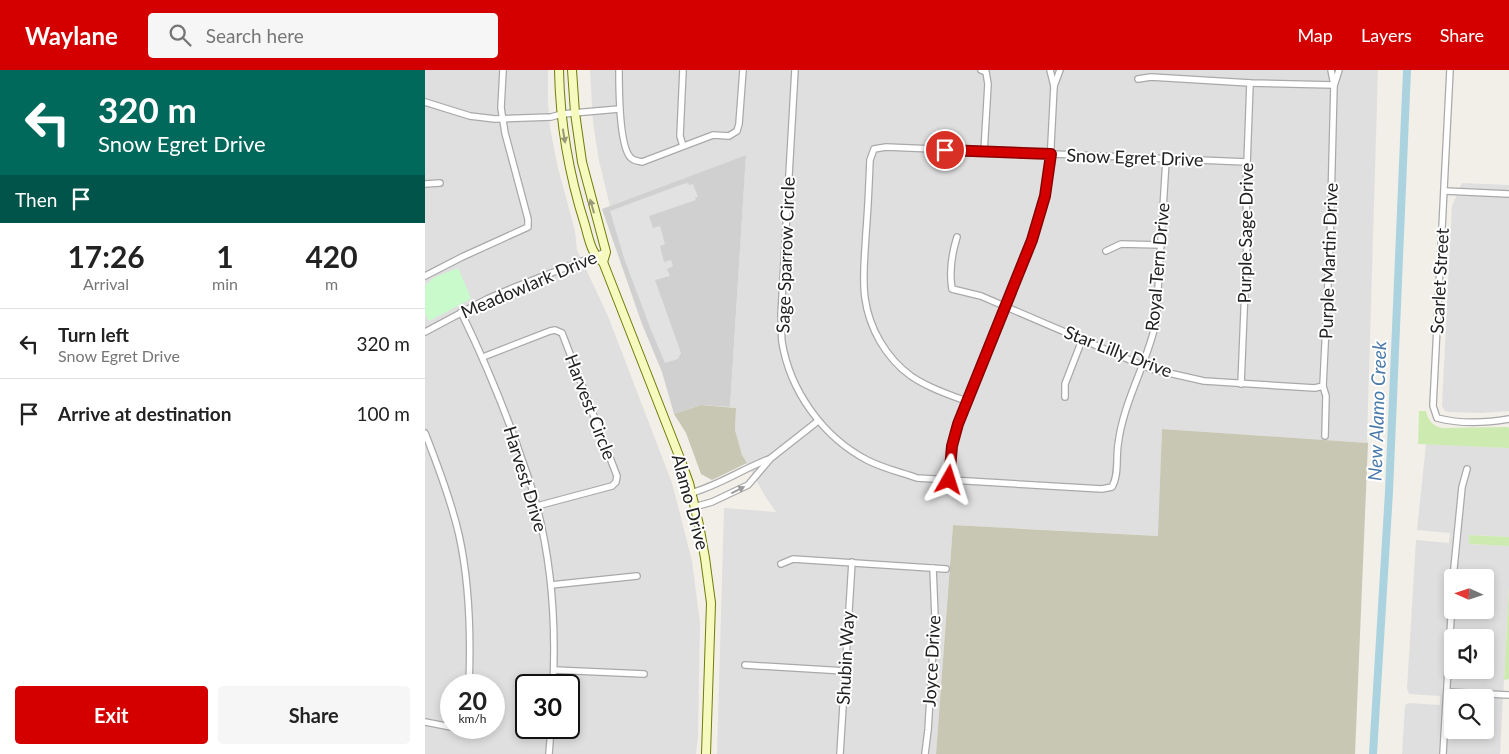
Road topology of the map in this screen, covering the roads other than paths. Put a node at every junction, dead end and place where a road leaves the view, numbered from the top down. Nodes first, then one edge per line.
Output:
1 (503, 70) edge
2 (559, 70) edge
3 (572, 70) edge
4 (619, 70) edge
5 (683, 70) edge
6 (743, 70) edge
7 (795, 70) edge
8 (981, 70) edge
9 (1050, 70) edge
10 (1060, 70) edge
11 (1331, 70) edge
12 (1339, 70) edge
13 (1450, 70) edge
14 (1138, 80) dead end
15 (1250, 83) junction
16 (1055, 86) junction
17 (1334, 86) junction
18 (425, 102) edge
19 (619, 109) junction
20 (575, 113) junction
21 (561, 114) junction
22 (503, 119) junction
23 (683, 146) junction
24 (984, 152) junction
25 (1051, 154) junction
26 (1166, 160) junction
27 (1247, 162) junction
28 (440, 183) dead end
29 (425, 184) edge
30 (1445, 190) junction
31 (1509, 194) edge
32 (957, 237) dead end
33 (1161, 246) junction
34 (1106, 251) dead end
35 (606, 252) junction
36 (595, 257) junction
37 (603, 262) junction
38 (425, 276) edge
39 (1006, 306) junction
40 (461, 312) junction
41 (425, 332) edge
42 (1082, 340) junction
43 (483, 357) junction
44 (1143, 366) junction
45 (1241, 384) junction
46 (1323, 386) junction
47 (1065, 397) dead end
48 (966, 401) junction
49 (1509, 419) edge
50 (818, 421) junction
51 (425, 433) edge
52 (1325, 436) dead end
53 (771, 458) junction
54 (1467, 469) dead end
55 (949, 480) junction
56 (1112, 487) joint
57 (691, 493) junction
58 (537, 506) junction
59 (694, 507) junction
60 (852, 562) junction
61 (781, 564) dead end
62 (933, 568) junction
63 (946, 569) dead end
64 (1454, 569) edge
65 (637, 576) dead end
66 (551, 585) junction
67 (1451, 619) edge
68 (745, 665) dead end
69 (554, 670) junction
70 (845, 671) junction
71 (470, 674) edge
72 (554, 674) edge
73 (644, 674) dead end
74 (1447, 689) edge
75 (1494, 694) edge
76 (1509, 695) edge
77 (425, 722) edge
78 (440, 725) edge
79 (1444, 738) edge
80 (550, 739) edge
81 (549, 754) edge
82 (706, 754) edge
83 (840, 754) edge
84 (925, 754) edge
85 (1443, 754) edge

1 - 22 street
2 - 21 main road
3 - 20 main road
4 - 19 street
5 - 23 street
6 - 23 street
7 - 50 street, Sage Sparrow Circle
8 - 24 street
9 - 16 street
10 - 16 street
11 - 17 street, Purple Martin Drive
12 - 17 street, Purple Martin Drive
13 - 30 street, Scarlet Street
14 - 15 street
15 - 17 street
15 - 27 street, Purple Sage Drive
16 - 25 street
17 - 46 street, Purple Martin Drive
18 - 22 street
19 - 20 street
19 - 23 street
20 - 21 street
35 -> 20 main road
21 - 22 street
21 -> 36 main road
22 - 38 street
24 - 25 street, Snow Egret Drive
24 - 48 street, Snow Egret Drive
25 - 26 street, Snow Egret Drive
25 - 39 street
26 - 27 street, Snow Egret Drive
26 - 33 street, Royal Tern Drive
27 - 45 street, Purple Sage Drive
28 - 29 street
30 - 31 street
30 - 49 street, Scarlet Street
32 - 39 street, Star Lilly Drive
33 - 34 street
33 - 44 street, Royal Tern Drive
35 - 36 street, Meadowlark Drive
35 - 37 main road
36 - 37 main road
36 - 40 street, Meadowlark Drive
37 - 57 main road, Alamo Drive
39 - 42 street, Star Lilly Drive
39 - 48 street
40 - 41 street, Meadowlark Drive
40 - 43 street, Harvest Drive
42 - 44 street, Star Lilly Drive
42 - 47 street
43 - 58 street, Harvest Drive
43 - 58 street, Harvest Circle
44 - 45 street, Star Lilly Drive
44 - 56 street, Royal Tern Drive
45 - 46 street, Star Lilly Drive
46 - 52 street, Purple Martin Drive
48 - 55 street
50 - 53 street
50 - 55 street, Sage Sparrow Circle
51 - 71 street
53 - 57 street
59 -> 53 street
54 - 64 street
55 - 56 street, Sage Sparrow Circle
57 - 59 main road, Alamo Drive
58 - 66 street, Harvest Drive
59 - 82 main road, Alamo Drive
60 - 61 street
60 - 62 street
60 - 70 street, Shubin Way
62 - 63 street
62 - 84 street, Joyce Drive
65 - 66 street
66 - 69 street, Harvest Drive
67 - 74 street
68 - 70 street
69 - 72 street, Harvest Drive
69 - 73 street
70 - 83 street, Shubin Way
75 - 76 street
77 - 78 street
79 - 85 street
80 - 81 street

